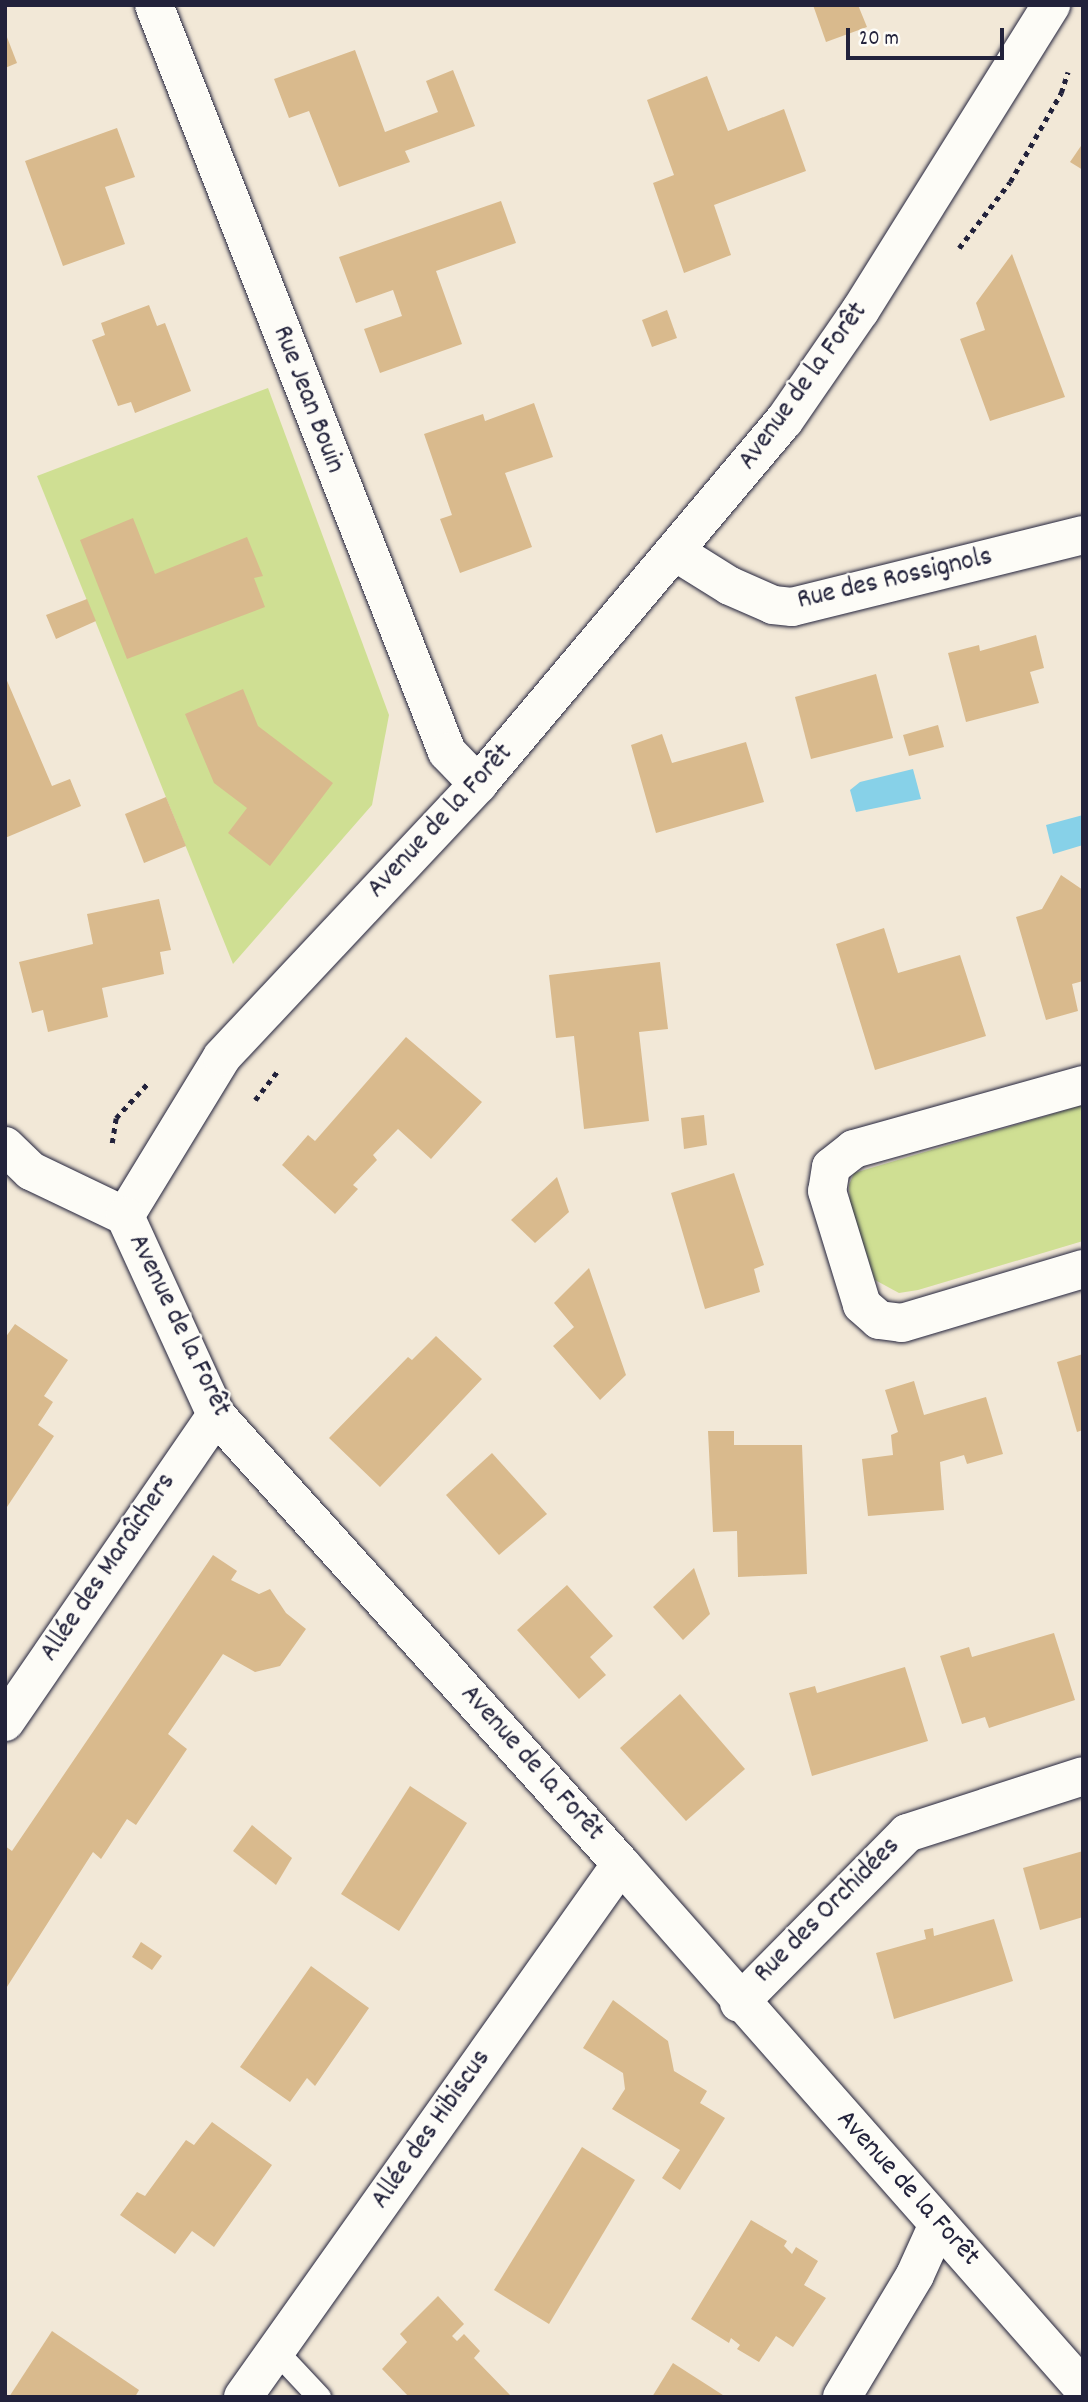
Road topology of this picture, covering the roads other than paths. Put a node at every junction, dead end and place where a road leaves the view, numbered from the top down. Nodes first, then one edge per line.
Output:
1 (154, 5) edge
2 (1051, 5) edge
3 (1083, 535) edge
4 (677, 553) junction
5 (478, 784) junction
6 (1083, 1085) edge
7 (5, 1146) edge
8 (125, 1216) junction
9 (1083, 1269) edge
10 (216, 1415) junction
11 (5, 1722) edge
12 (1083, 1776) edge
13 (621, 1864) junction
14 (739, 2003) junction
15 (938, 2224) junction
16 (276, 2351) junction
17 (1083, 2388) edge
18 (243, 2397) edge
19 (319, 2397) edge
20 (842, 2397) edge

1 - 5 street, Rue Jean Bouin
2 - 4 street, Avenue de la Forêt
3 - 4 street, Rue des Rossignols
4 - 5 street, Avenue de la Forêt
5 - 8 street, Avenue de la Forêt
6 - 9 street
7 - 8 street
8 - 10 street, Avenue de la Forêt
10 - 11 street, Allée des Maraîchers
10 - 13 street, Avenue de la Forêt
12 - 14 street, Rue des Orchidées
13 - 14 street, Avenue de la Forêt
13 - 16 street, Allée des Hibiscus
14 - 15 street, Avenue de la Forêt
15 - 17 street, Avenue de la Forêt
15 - 20 street
16 - 18 street, Allée des Hibiscus
16 - 19 lane

